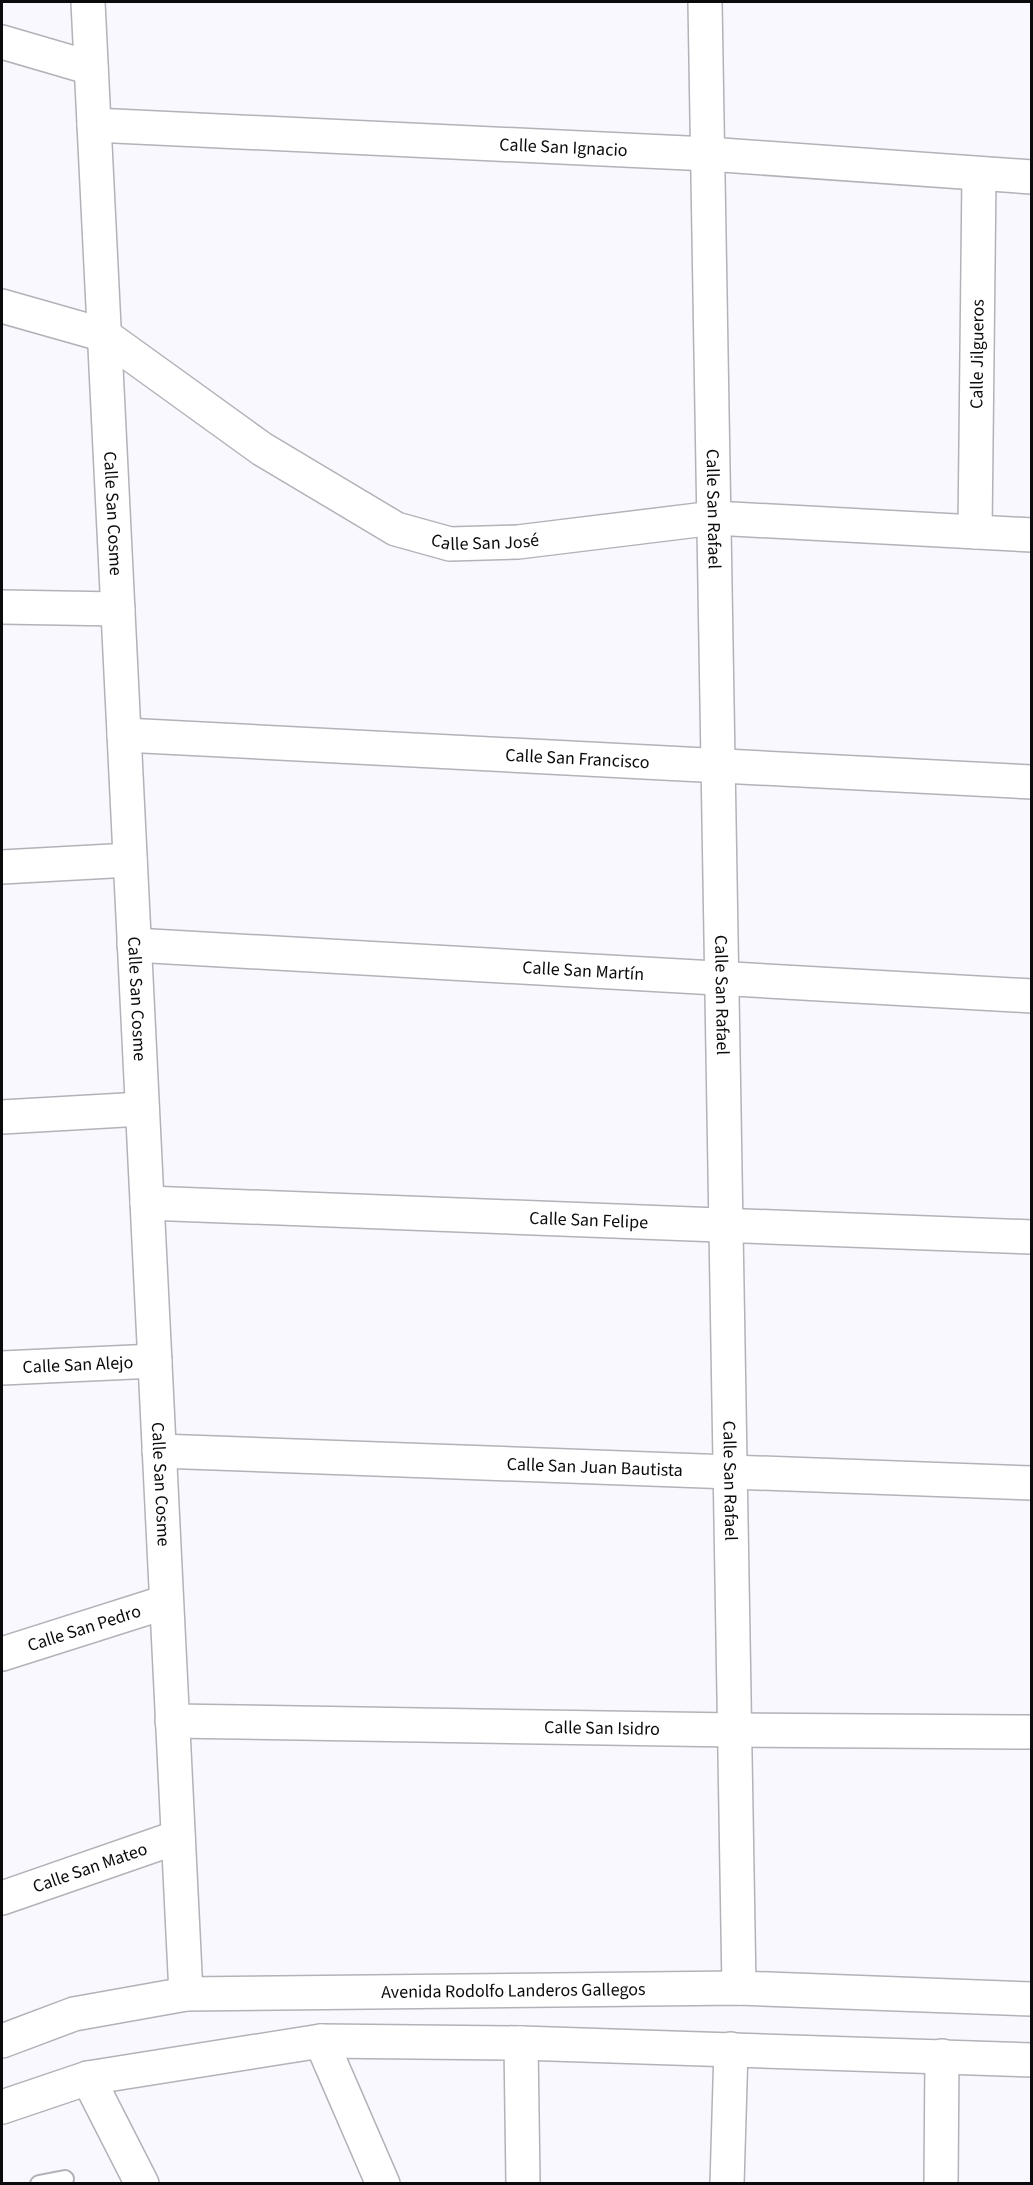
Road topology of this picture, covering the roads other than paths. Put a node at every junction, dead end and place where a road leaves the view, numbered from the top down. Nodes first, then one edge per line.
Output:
1 (88, 2) edge
2 (705, 2) edge
3 (2, 42) edge
4 (91, 68) junction
5 (94, 125) junction
6 (708, 154) junction
7 (979, 175) junction
8 (1032, 177) edge
9 (2, 306) edge
10 (104, 335) junction
11 (714, 518) junction
12 (975, 532) junction
13 (1032, 535) edge
14 (2, 607) edge
15 (118, 609) junction
16 (124, 735) junction
17 (718, 766) junction
18 (1032, 782) edge
19 (130, 860) junction
20 (2, 867) edge
21 (134, 945) junction
22 (721, 980) junction
23 (1032, 996) edge
24 (142, 1109) junction
25 (2, 1118) edge
26 (147, 1203) junction
27 (725, 1226) junction
28 (1032, 1237) edge
29 (155, 1361) junction
30 (2, 1368) edge
31 (159, 1451) junction
32 (730, 1472) junction
33 (1032, 1483) edge
34 (166, 1602) junction
35 (2, 1654) edge
36 (172, 1720) junction
37 (734, 1730) junction
38 (1032, 1732) edge
39 (178, 1838) junction
40 (2, 1898) edge
41 (739, 1988) junction
42 (186, 1994) junction
43 (1032, 1999) edge
44 (2, 2041) edge
45 (321, 2041) junction
46 (521, 2043) junction
47 (731, 2049) junction
48 (942, 2056) junction
49 (1032, 2060) edge
50 (88, 2078) junction
51 (2, 2107) edge
52 (65, 2179) dead end
53 (39, 2184) edge
54 (142, 2184) edge
55 (383, 2184) edge
56 (523, 2184) edge
57 (727, 2184) edge
58 (941, 2184) edge

1 - 4 street, Calle San Cosme
2 - 6 street, Calle San Rafael
3 - 4 street
4 - 5 street, Calle San Cosme
5 - 6 street, Calle San Ignacio
5 - 10 street, Calle San Cosme
6 - 7 street, Calle San Ignacio
6 - 11 street, Calle San Rafael
7 - 8 street, Calle San Ignacio
7 - 12 street, Calle Jilgueros
9 - 10 street, Calle San José
10 - 11 street, Calle San José
10 - 15 street, Calle San Cosme
11 - 12 street, Calle San José
11 - 17 street, Calle San Rafael
12 - 13 street, Calle San José
14 - 15 street
15 - 16 street, Calle San Cosme
16 - 17 street, Calle San Francisco
16 - 19 street, Calle San Cosme
17 - 18 street, Calle San Francisco
17 - 22 street, Calle San Rafael
19 - 20 street
19 - 21 street, Calle San Cosme
21 - 22 street, Calle San Martín
21 - 24 street, Calle San Cosme
22 - 23 street, Calle San Martín
22 - 27 street, Calle San Rafael
24 - 25 street
24 - 26 street, Calle San Cosme
26 - 27 street, Calle San Felipe
26 - 29 street, Calle San Cosme
27 - 28 street, Calle San Felipe
27 - 32 street, Calle San Rafael
29 - 30 street, Calle San Alejo
29 - 31 street, Calle San Cosme
31 - 32 street, Calle San Juan Bautista
31 - 34 street, Calle San Cosme
32 - 33 street, Calle San Juan Bautista
32 - 37 street, Calle San Rafael
34 - 35 street, Calle San Pedro
34 - 36 street, Calle San Cosme
36 - 37 street, Calle San Isidro
36 - 39 street, Calle San Cosme
37 - 38 street, Calle San Isidro
37 - 41 street, Calle San Rafael
39 - 40 street, Calle San Mateo
39 - 42 street, Calle San Cosme
41 - 42 street, Avenida Rodolfo Landeros Gallegos
41 - 43 street, Avenida Rodolfo Landeros Gallegos
42 - 44 street, Avenida Rodolfo Landeros Gallegos
45 - 46 street
45 - 50 street
45 - 55 street
46 - 47 street
46 - 56 street
47 - 48 street
47 - 57 street
48 - 49 street
48 - 58 street
50 - 51 street
50 - 54 street
52 - 53 lane

